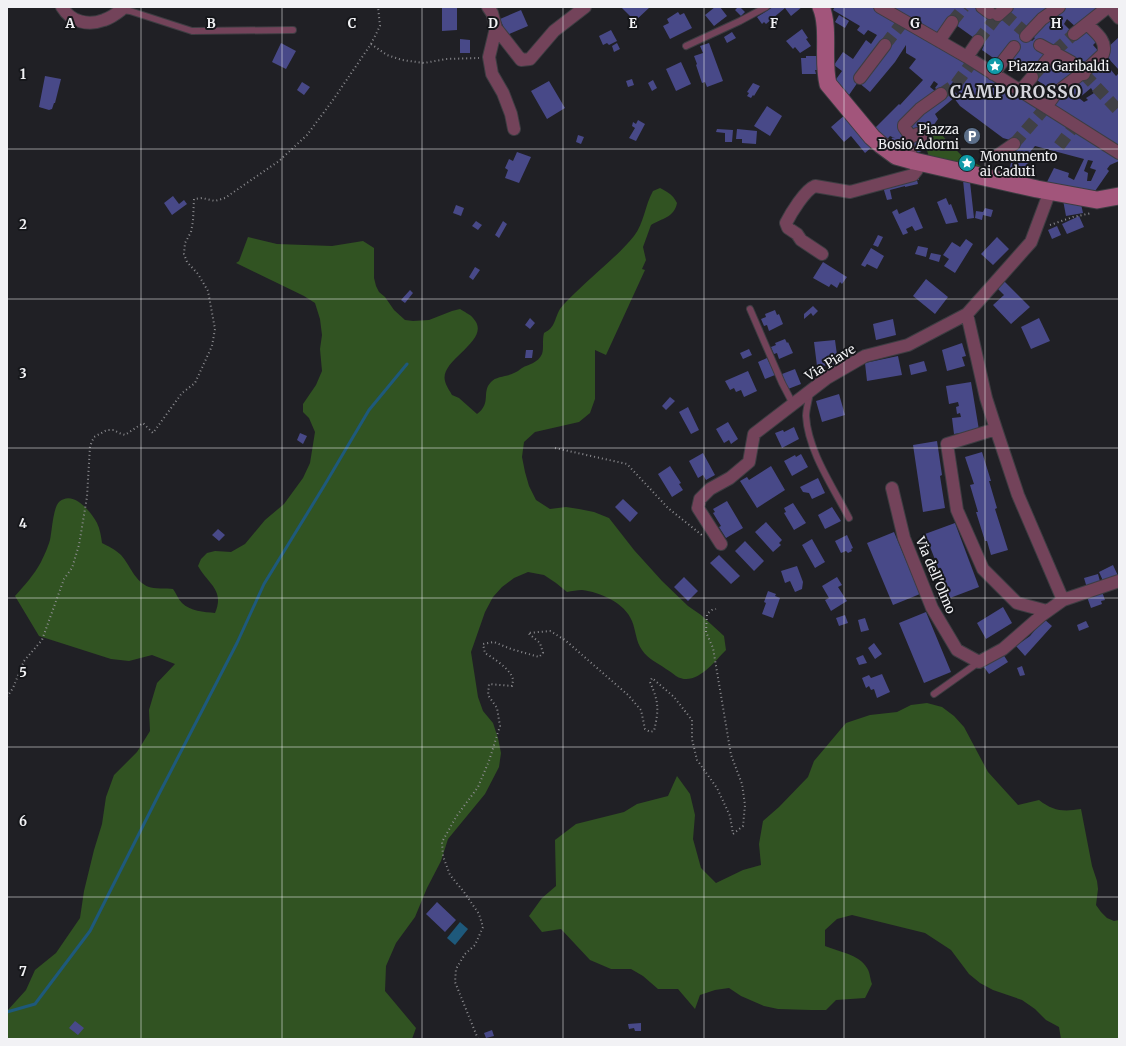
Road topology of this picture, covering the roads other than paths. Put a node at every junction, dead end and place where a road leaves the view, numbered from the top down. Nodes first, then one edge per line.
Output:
1 (62, 7) edge
2 (488, 7) edge
3 (585, 7) edge
4 (766, 7) edge
5 (822, 7) edge
6 (880, 7) edge
7 (1059, 7) edge
8 (1109, 7) edge
9 (121, 9) edge
10 (1119, 18) edge
11 (952, 22) tunnel mouth
12 (1087, 24) junction
13 (496, 28) junction
14 (293, 30) dead end
15 (1074, 34) tunnel mouth
16 (937, 41) junction
17 (978, 41) tunnel mouth
18 (885, 45) tunnel mouth
19 (686, 46) dead end
20 (1014, 47) dead end
21 (1053, 52) junction
22 (967, 57) junction
23 (1044, 64) tunnel mouth
24 (1083, 73) junction
25 (993, 74) junction
26 (1032, 77) tunnel mouth
27 (860, 78) dead end
28 (1020, 91) junction
29 (941, 94) tunnel mouth
30 (1046, 107) junction
31 (514, 129) dead end
32 (911, 137) junction
33 (924, 137) dead end
34 (1014, 144) tunnel mouth
35 (1119, 152) edge
36 (998, 155) dead end
37 (914, 161) junction
38 (1050, 192) junction
39 (1119, 196) edge
40 (822, 254) dead end
41 (750, 309) dead end
42 (967, 314) junction
43 (810, 391) junction
44 (793, 404) junction
45 (996, 429) junction
46 (892, 488) dead end
47 (849, 518) dead end
48 (721, 544) road end
49 (1119, 581) edge
50 (1063, 600) junction
51 (1047, 611) junction
52 (979, 662) junction
53 (934, 694) dead end

1 - 9 street
2 - 13 street
3 - 13 street
4 - 19 lane
5 - 37 main road
6 - 16 street
7 - 21 street
8 - 10 street
8 - 12 street
9 - 14 lane
11 - 16 street
12 - 15 street
12 - 24 street
13 - 31 street
16 - 22 street
17 - 22 street
18 - 27 street
20 - 25 street
21 - 23 street
21 - 24 street
22 - 25 street
24 - 30 street
25 - 28 street
26 - 28 street
28 - 30 street
29 - 32 street
30 - 35 street
32 - 33 street
32 - 37 street
34 - 36 street
37 - 38 main road
37 - 40 street
38 - 39 main road
38 - 42 street, Via Piave
41 - 44 lane
42 - 43 street, Via Piave
42 - 45 street
43 - 44 street, Via Piave
43 - 47 lane
44 - 48 street, Via Piave
45 - 50 street
45 - 51 street
46 - 52 street, Via dell'Olmo
49 - 50 street
50 - 51 street
51 - 52 street
52 - 53 lane

